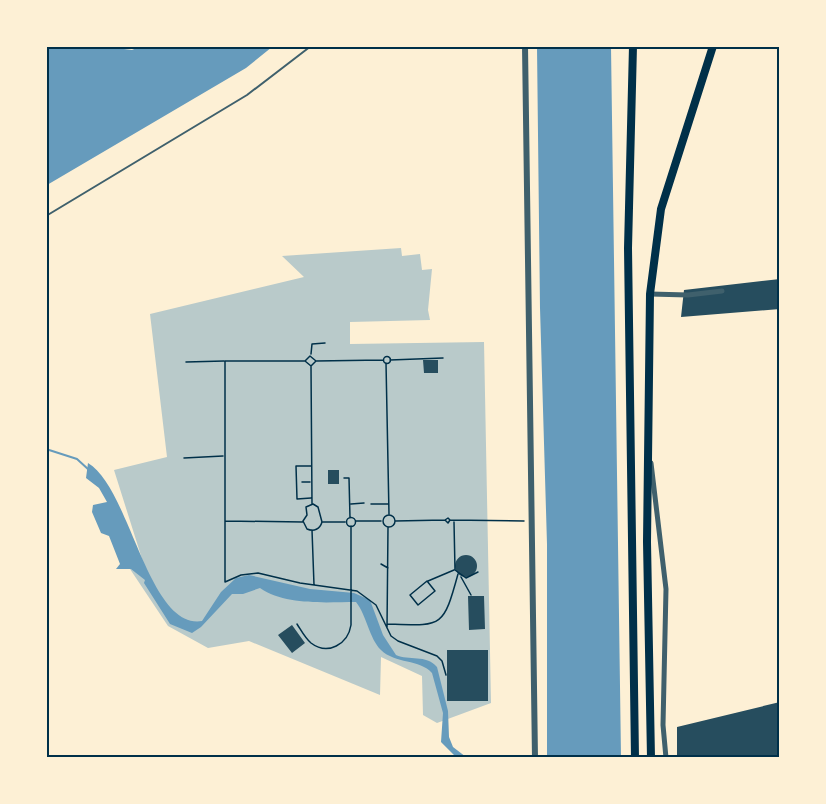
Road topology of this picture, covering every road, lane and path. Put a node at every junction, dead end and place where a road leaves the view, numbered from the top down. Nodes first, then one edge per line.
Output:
1 (311, 46) edge
2 (525, 46) edge
3 (633, 46) edge
4 (713, 46) edge
5 (46, 216) edge
6 (722, 291) dead end
7 (650, 294) junction
8 (325, 343) dead end
9 (310, 356) junction
10 (443, 358) dead end
11 (383, 360) junction
12 (390, 360) junction
13 (225, 361) junction
14 (306, 361) junction
15 (316, 361) junction
16 (186, 362) dead end
17 (386, 363) junction
18 (311, 366) junction
19 (649, 450) junction
20 (224, 456) junction
21 (184, 458) dead end
22 (311, 466) junction
23 (344, 478) dead end
24 (302, 482) dead end
25 (311, 482) junction
26 (312, 498) junction
27 (364, 503) dead end
28 (312, 504) junction
29 (350, 504) junction
30 (371, 504) dead end
31 (389, 504) junction
32 (389, 514) junction
33 (350, 518) junction
34 (454, 520) junction
35 (527, 520) dead end
36 (224, 521) junction
37 (355, 521) junction
38 (382, 521) junction
39 (395, 521) junction
40 (303, 522) junction
41 (322, 522) junction
42 (346, 522) junction
43 (351, 526) junction
44 (388, 527) junction
45 (312, 530) junction
46 (388, 564) junction
47 (388, 568) junction
48 (455, 569) junction
49 (478, 572) dead end
50 (458, 574) junction
51 (461, 577) junction
52 (427, 581) junction
53 (314, 586) junction
54 (351, 589) junction
55 (471, 595) dead end
56 (297, 624) dead end
57 (387, 624) junction
58 (387, 629) junction
59 (446, 675) dead end
60 (535, 758) edge
61 (635, 758) edge
62 (651, 758) edge
63 (666, 758) edge

1 - 5 lane
2 - 60 street
3 - 61 highway
4 - 7 highway
6 - 7 street
7 - 19 highway
8 - 9 path
9 - 14 path
9 - 15 path
10 - 12 path
11 - 12 path
11 - 15 path
11 - 17 path
12 - 17 path
13 - 14 path
13 - 16 path
13 - 20 path
14 - 18 path
15 - 18 path
17 - 31 path
18 - 22 path
19 - 62 highway
19 - 63 street
20 - 21 path
20 - 36 path
22 - 25 path
22 - 26 path
23 - 29 path
24 - 25 path
25 - 26 path
26 - 28 path
27 - 29 path
28 - 40 path
28 - 41 path
29 - 33 path
30 - 31 path
31 - 32 path
32 - 38 path
32 - 39 path
33 - 37 path
33 - 42 path
34 - 35 path
34 - 39 path
34 - 48 path
36 - 40 path
36 - 53 path
37 - 38 path
37 - 43 path
38 - 44 path
39 - 44 path
40 - 45 path
41 - 42 path
41 - 45 path
42 - 43 path
43 - 54 path
44 - 46 path
45 - 53 path
46 - 47 path
46 - 47 path
47 - 57 path
48 - 50 path
48 - 52 path
49 - 51 path
50 - 51 path
50 - 57 path
51 - 55 path
52 - 52 path
53 - 54 path
54 - 56 path
54 - 58 path
57 - 58 path
58 - 59 path

